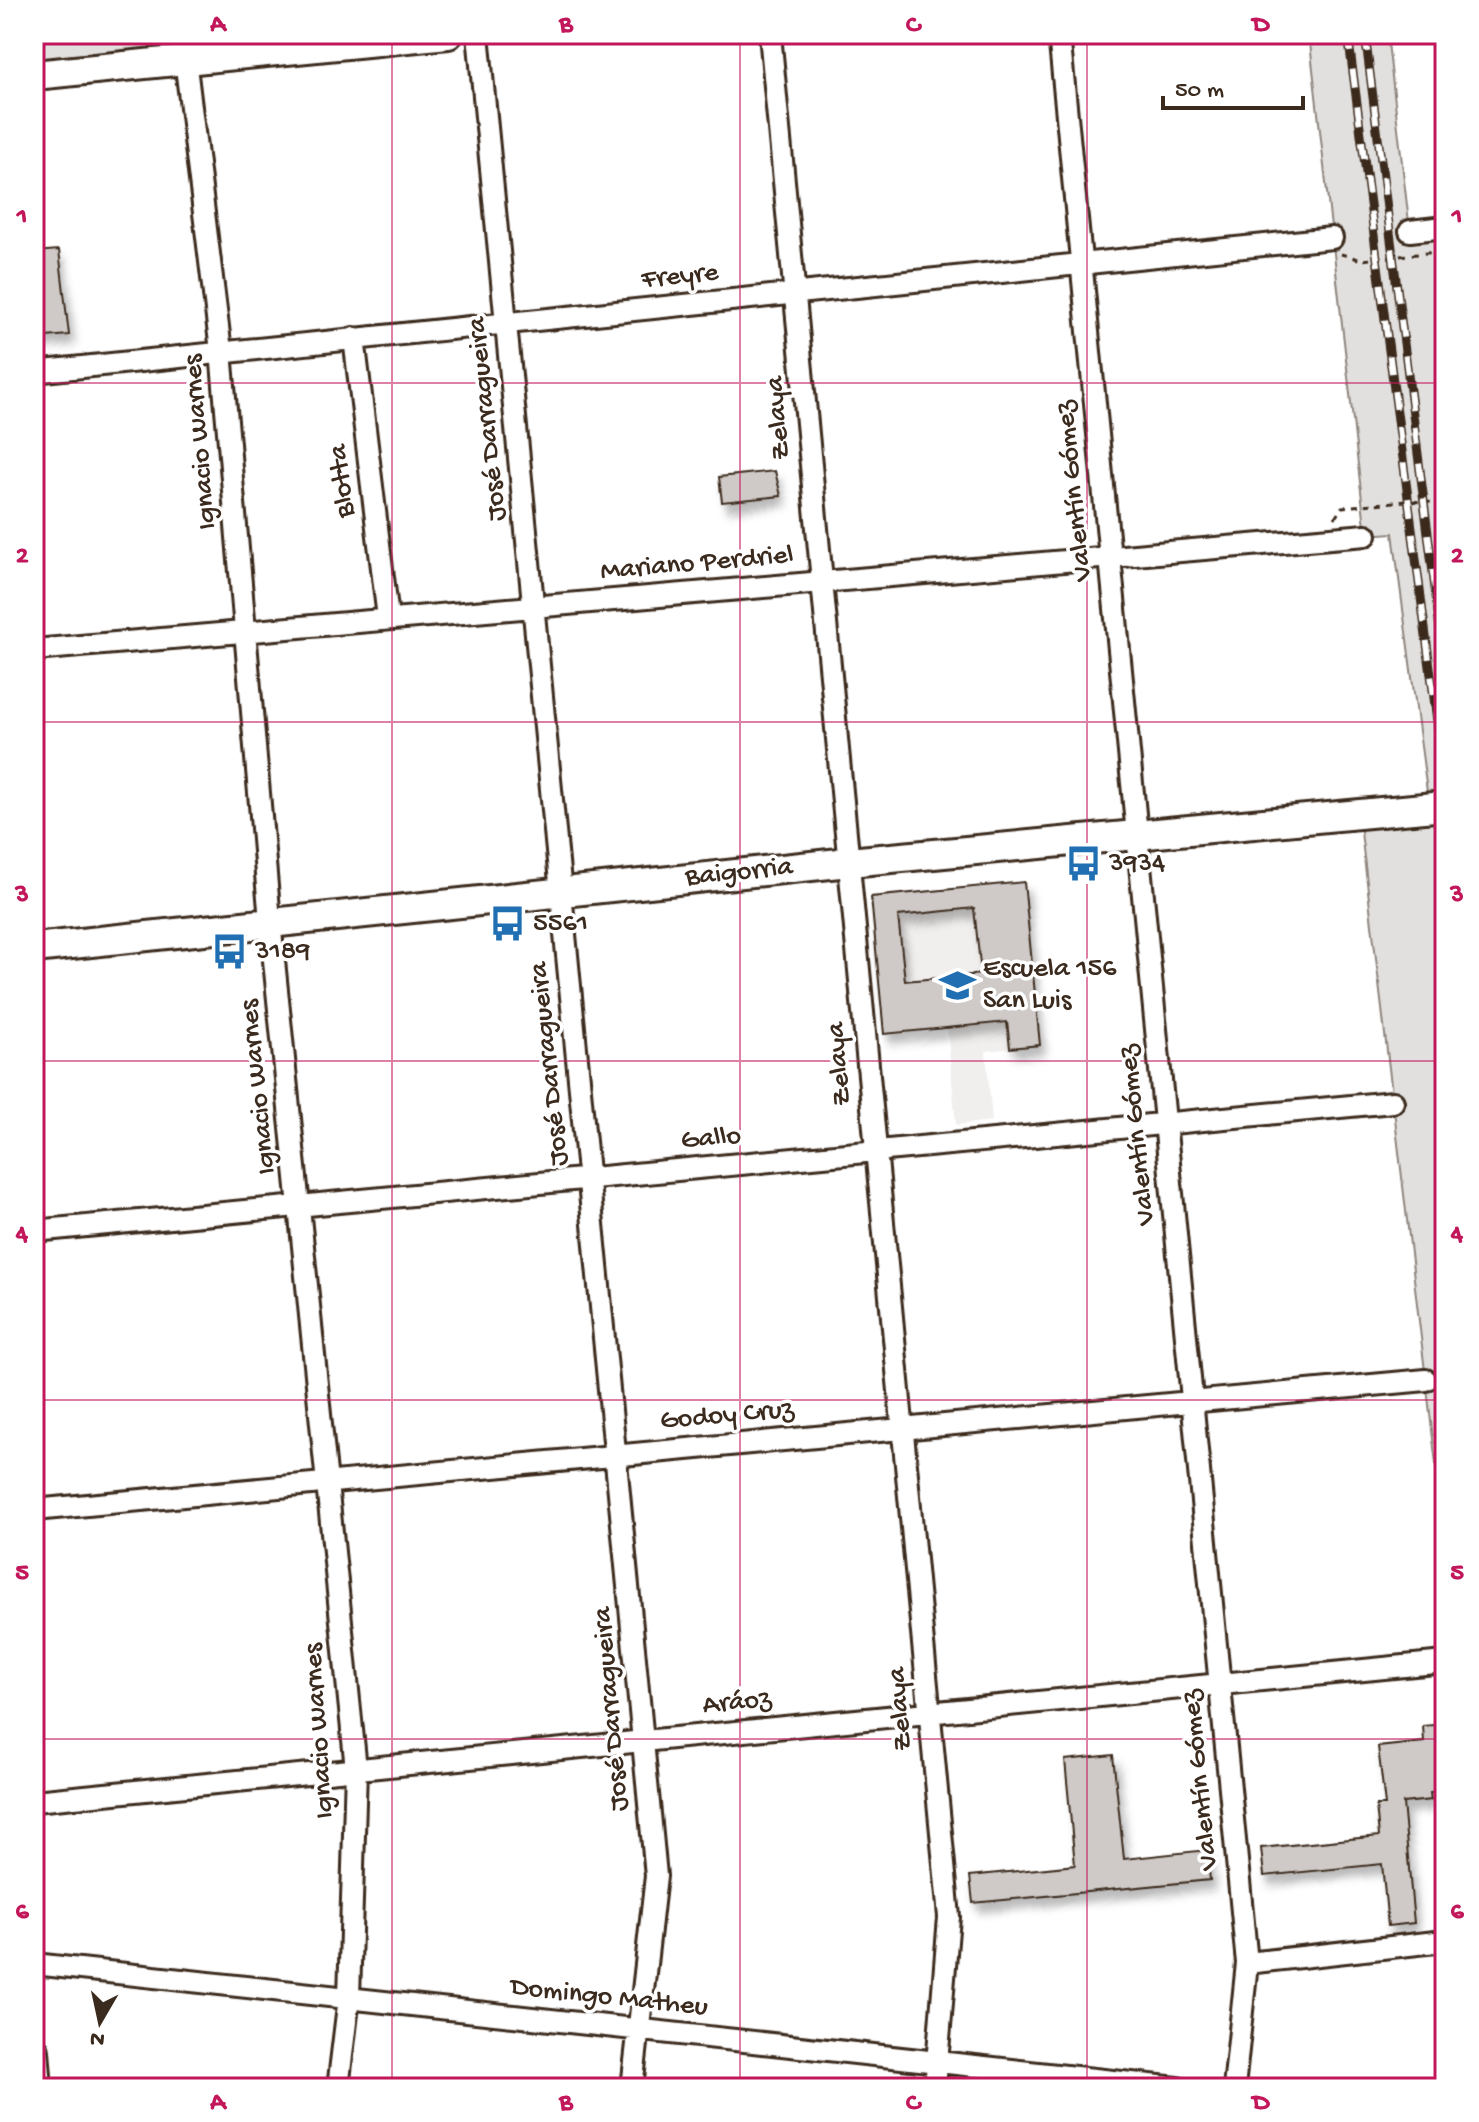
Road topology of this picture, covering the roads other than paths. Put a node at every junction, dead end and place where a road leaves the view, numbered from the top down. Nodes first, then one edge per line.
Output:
1 (448, 34) edge
2 (478, 34) edge
3 (770, 34) edge
4 (1059, 34) edge
5 (183, 47) edge
6 (34, 75) edge
7 (1445, 227) edge
8 (1410, 231) dead end
9 (1324, 239) road end
10 (1081, 265) junction
11 (795, 293) junction
12 (506, 323) junction
13 (354, 338) junction
14 (221, 351) junction
15 (34, 372) edge
16 (1366, 535) dead end
17 (1110, 557) junction
18 (822, 581) junction
19 (534, 606) junction
20 (388, 618) junction
21 (246, 630) junction
22 (34, 650) edge
23 (1445, 806) edge
24 (1137, 837) junction
25 (849, 862) junction
26 (561, 891) junction
27 (270, 921) junction
28 (34, 948) edge
29 (1393, 1102) dead end
30 (1165, 1124) junction
31 (876, 1152) junction
32 (589, 1179) junction
33 (299, 1206) junction
34 (34, 1231) edge
35 (1426, 1380) dead end
36 (1192, 1401) junction
37 (903, 1428) junction
38 (616, 1454) junction
39 (326, 1480) junction
40 (34, 1510) edge
41 (1445, 1662) edge
42 (1220, 1684) junction
43 (930, 1712) junction
44 (643, 1741) junction
45 (356, 1769) junction
46 (34, 1801) edge
47 (1445, 1941) edge
48 (1247, 1963) junction
49 (34, 1964) edge
50 (349, 1997) junction
51 (638, 2029) junction
52 (34, 2051) edge
53 (938, 2062) junction
54 (37, 2088) edge
55 (338, 2088) edge
56 (632, 2088) edge
57 (935, 2088) edge
58 (1178, 2088) edge
59 (1234, 2088) edge

1 - 5 street
2 - 12 street, José Darragueira
3 - 11 street, Zelaya
4 - 10 street, Valentín Gómez
5 - 6 street
5 - 14 street, Ignacio Warnes
7 - 8 street
9 - 10 street, Freyre
10 - 11 street, Freyre
10 - 17 street, Valentín Gómez
11 - 12 street, Freyre
11 - 18 street, Zelaya
12 - 13 street, Freyre
12 - 19 street, José Darragueira
13 - 14 street, Freyre
13 - 20 street, Blotta
14 - 15 street, Freyre
14 - 21 street, Ignacio Warnes
16 - 17 street, Mariano Perdriel
17 - 18 street, Mariano Perdriel
17 - 24 street, Valentín Gómez
18 - 19 street, Mariano Perdriel
18 - 25 street, Zelaya
19 - 20 street, Mariano Perdriel
19 - 26 street, José Darragueira
20 - 21 street, Mariano Perdriel
21 - 22 street, Mariano Perdriel
21 - 27 street, Ignacio Warnes
23 - 24 street, Baigorria
24 - 25 street, Baigorria
24 - 30 street, Valentín Gómez
25 - 26 street, Baigorria
25 - 31 street, Zelaya
26 - 27 street, Baigorria
26 - 32 street, José Darragueira
27 - 28 street, Baigorria
27 - 33 street, Ignacio Warnes
29 - 30 street, Gallo
30 - 31 street, Gallo
30 - 36 street, Valentín Gómez
31 - 32 street, Gallo
31 - 37 street, Zelaya
32 - 33 street, Gallo
32 - 38 street, José Darragueira
33 - 34 street, Gallo
33 - 39 street, Ignacio Warnes
35 - 36 street, Godoy Cruz
36 - 37 street, Godoy Cruz
36 - 42 street, Valentín Gómez
37 - 38 street, Godoy Cruz
37 - 43 street, Zelaya
38 - 39 street, Godoy Cruz
38 - 44 street, José Darragueira
39 - 40 street, Godoy Cruz
39 - 45 street, Ignacio Warnes
41 - 42 street, Aráoz
42 - 43 street, Aráoz
42 - 48 street, Valentín Gómez
43 - 44 street, Aráoz
43 - 53 street, Zelaya
44 - 45 street, Aráoz
44 - 51 street, José Darragueira
45 - 46 street, Aráoz
45 - 50 street, Ignacio Warnes
47 - 48 street
48 - 59 street, Valentín Gómez
49 - 50 street, Domingo Matheu
50 - 51 street, Domingo Matheu
50 - 55 street, Ignacio Warnes
51 - 53 street, Domingo Matheu
51 - 56 street, José Darragueira
52 - 54 street
53 - 57 street, Zelaya
53 - 58 street, Domingo Matheu

